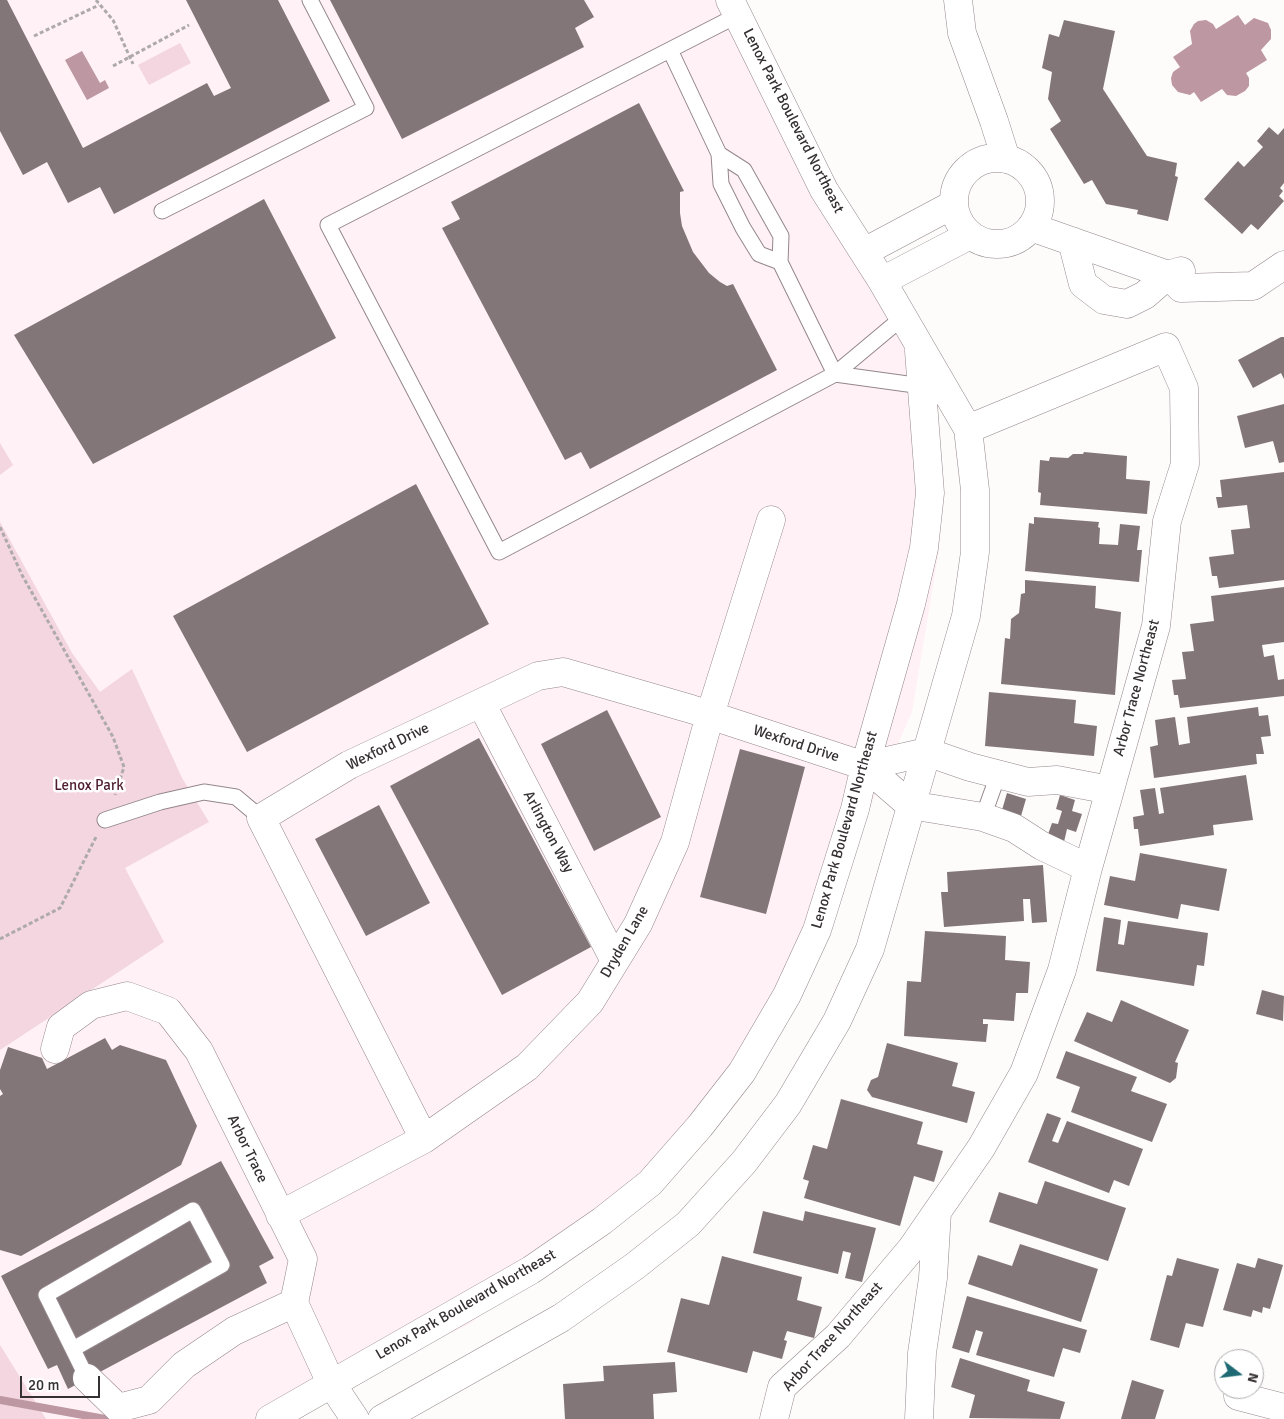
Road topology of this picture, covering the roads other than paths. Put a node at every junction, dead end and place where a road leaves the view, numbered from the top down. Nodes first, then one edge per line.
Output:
1 (310, 0) edge
2 (958, 0) edge
3 (734, 8) edge
4 (670, 50) junction
5 (719, 154) junction
6 (1006, 159) junction
7 (954, 204) junction
8 (162, 211) dead end
9 (1031, 227) junction
10 (970, 235) junction
11 (1072, 241) junction
12 (864, 252) junction
13 (780, 262) junction
14 (1284, 265) edge
15 (1168, 275) junction
16 (882, 281) junction
17 (902, 318) junction
18 (919, 345) junction
19 (835, 374) junction
20 (922, 386) junction
21 (968, 429) junction
22 (771, 520) dead end
23 (481, 703) junction
24 (710, 715) junction
25 (927, 752) junction
26 (864, 766) junction
27 (998, 775) junction
28 (1110, 790) junction
29 (910, 805) junction
30 (983, 816) junction
31 (261, 818) junction
32 (105, 820) road end
33 (1088, 868) junction
34 (616, 961) junction
35 (56, 1049) dead end
36 (424, 1139) junction
37 (937, 1212) junction
38 (280, 1215) junction
39 (294, 1303) junction
40 (73, 1349) junction
41 (87, 1378) joint
42 (331, 1383) junction
43 (1250, 1399) edge
44 (1284, 1408) edge
45 (270, 1419) edge
46 (355, 1419) edge
47 (382, 1419) edge
48 (774, 1419) edge
49 (919, 1419) edge

1 - 8 lane
2 - 6 street
3 - 4 lane
3 - 12 street, Lenox Park Boulevard Northeast
4 - 5 lane
4 - 19 lane
5 - 13 lane
5 - 13 lane
6 - 7 street
6 - 9 street
7 - 10 street
7 - 12 street
9 - 10 street
9 - 11 street
10 - 16 street
11 - 15 street
11 - 15 street
12 - 16 street, Lenox Park Boulevard Northeast
13 - 19 lane
14 - 15 street
16 - 17 street, Lenox Park Boulevard Northeast
17 - 18 street, Lenox Park Boulevard Northeast
17 - 19 lane
18 - 20 street, Lenox Park Boulevard Northeast
18 - 21 street, Lenox Park Boulevard Northeast
19 - 20 lane
20 - 26 street, Lenox Park Boulevard Northeast
21 - 25 street, Lenox Park Boulevard Northeast
21 - 28 street, Arbor Trace Northeast
22 - 24 street, Dryden Lane
23 - 24 street, Wexford Drive
23 - 31 street, Wexford Drive
23 - 34 street, Arlington Way
24 - 26 street, Wexford Drive
24 - 34 street, Dryden Lane
25 - 26 street
25 - 27 street
25 - 29 street, Lenox Park Boulevard Northeast
26 - 29 street
26 - 42 street, Lenox Park Boulevard Northeast
27 - 28 street
27 - 30 lane
28 - 33 street, Arbor Trace Northeast
29 - 30 street
29 - 47 street, Lenox Park Boulevard Northeast
30 - 33 street
31 - 32 lane
31 - 36 street
33 - 37 street, Arbor Trace Northeast
34 - 36 street, Dryden Lane
35 - 38 street, Arbor Trace
36 - 38 street, Dryden Lane
37 - 48 street, Arbor Trace Northeast
37 - 49 street
38 - 39 street, Arbor Trace
39 - 41 street
39 - 42 street
40 - 40 lane
40 - 41 lane
42 - 45 street, Lenox Park Boulevard Northeast
42 - 46 street
43 - 44 street

